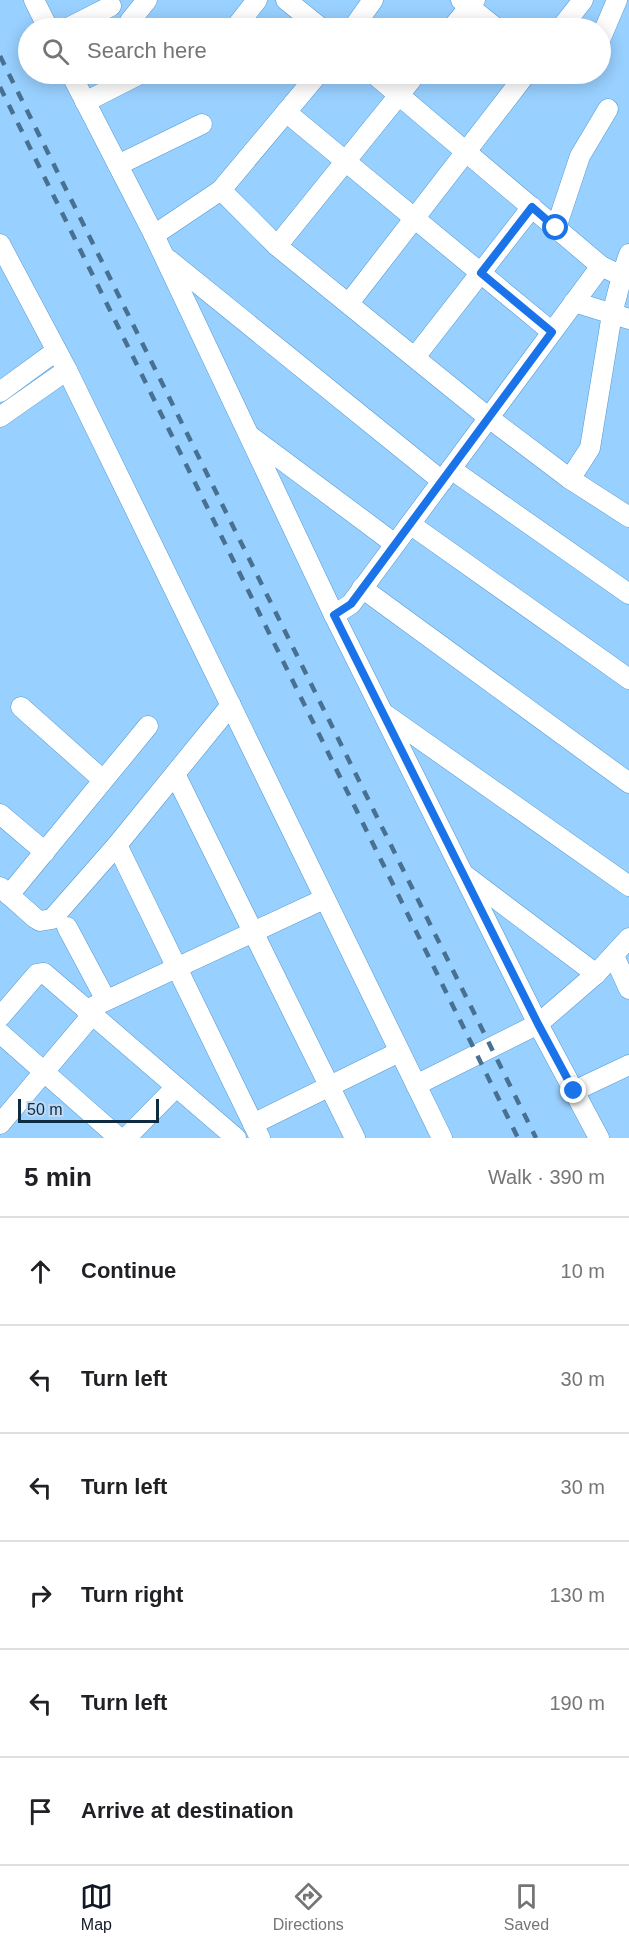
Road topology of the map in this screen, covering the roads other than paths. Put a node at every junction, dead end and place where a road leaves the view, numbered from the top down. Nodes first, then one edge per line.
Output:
1 (34, 0) edge
2 (147, 0) edge
3 (257, 0) edge
4 (286, 0) edge
5 (372, 0) edge
6 (583, 0) edge
7 (617, 0) edge
8 (468, 2) edge
9 (111, 6) dead end
10 (43, 18) edge
11 (88, 18) edge
12 (132, 18) edge
13 (243, 18) edge
14 (308, 18) edge
15 (360, 18) edge
16 (458, 18) edge
17 (485, 18) edge
18 (569, 18) edge
19 (609, 18) edge
20 (76, 84) edge
21 (120, 84) edge
22 (310, 84) edge
23 (386, 84) edge
24 (408, 84) edge
25 (518, 84) edge
26 (399, 95) junction
27 (85, 102) junction
28 (608, 109) dead end
29 (286, 112) junction
30 (202, 124) dead end
31 (466, 151) junction
32 (346, 161) junction
33 (118, 165) junction
34 (221, 190) junction
35 (532, 207) junction
36 (414, 218) junction
37 (556, 228) junction
38 (154, 235) junction
39 (0, 244) edge
40 (277, 246) junction
41 (629, 254) edge
42 (164, 257) junction
43 (601, 266) junction
44 (481, 273) junction
45 (622, 276) junction
46 (574, 302) junction
47 (349, 303) junction
48 (620, 317) edge
49 (552, 332) junction
50 (56, 351) junction
51 (415, 357) junction
52 (67, 370) junction
53 (0, 392) edge
54 (0, 417) edge
55 (489, 418) junction
56 (249, 435) junction
57 (447, 475) junction
58 (570, 479) junction
59 (629, 517) edge
60 (410, 524) junction
61 (395, 544) junction
62 (362, 588) junction
63 (629, 594) edge
64 (334, 615) junction
65 (629, 679) edge
66 (231, 705) junction
67 (21, 706) dead end
68 (382, 713) junction
69 (148, 726) dead end
70 (175, 774) junction
71 (103, 780) junction
72 (629, 783) edge
73 (0, 814) edge
74 (117, 845) junction
75 (45, 852) junction
76 (463, 874) junction
77 (629, 886) edge
78 (4, 891) edge
79 (324, 899) junction
80 (67, 927) dead end
81 (252, 931) junction
82 (629, 938) edge
83 (614, 956) junction
84 (176, 966) junction
85 (596, 974) junction
86 (629, 989) edge
87 (95, 1008) junction
88 (0, 1017) edge
89 (538, 1024) junction
90 (0, 1034) edge
91 (399, 1052) junction
92 (629, 1065) edge
93 (44, 1072) junction
94 (416, 1085) junction
95 (329, 1086) junction
96 (176, 1087) junction
97 (574, 1091) junction
98 (0, 1124) edge
99 (256, 1131) edge
100 (118, 1138) edge
101 (126, 1138) edge
102 (236, 1138) edge
103 (355, 1138) edge
104 (442, 1138) edge
105 (599, 1138) edge

1 - 10 street
2 - 12 street
3 - 13 street
4 - 14 street
5 - 15 street
6 - 18 street
7 - 19 street
8 - 16 street
8 - 17 street
9 - 11 street
20 - 27 street
21 - 27 street
22 - 29 street
23 - 26 street
24 - 26 street
25 - 31 street
26 - 31 street
26 - 32 street
27 - 33 street
28 - 37 street
29 - 32 street
29 - 34 street
30 - 33 street
31 - 35 street
31 - 36 street
32 - 36 street
32 - 40 street
33 - 38 street
34 - 38 street
34 - 40 street
35 - 37 street
35 - 44 street
36 - 44 street
36 - 47 street
37 - 43 street
38 - 42 street
39 - 50 street
40 - 47 street
41 - 45 street
42 - 56 street
42 - 57 street
43 - 45 street
43 - 46 street
44 - 49 street
44 - 51 street
45 - 48 street
46 - 48 street
46 - 49 street
47 - 51 street
48 - 58 street
49 - 55 street
50 - 52 street
50 - 53 street
51 - 55 street
52 - 54 street
52 - 66 street
55 - 57 street
55 - 58 street
56 - 61 street
56 - 64 street
57 - 60 street
57 - 63 street
58 - 59 street
60 - 61 street
60 - 65 street
61 - 62 street
62 - 64 street
62 - 72 street
64 - 68 street
66 - 70 street
66 - 79 street
67 - 71 street
68 - 76 street
68 - 77 street
69 - 71 street
70 - 74 street
70 - 81 street
71 - 75 street
73 - 75 street
74 - 78 street
74 - 84 street
75 - 78 street
76 - 85 street
76 - 89 street
79 - 81 street
79 - 91 street
80 - 87 street
81 - 84 street
81 - 95 street
82 - 83 street
83 - 85 street
83 - 86 street
84 - 87 street
84 - 99 street
85 - 89 street
87 - 88 street
87 - 93 street
87 - 96 street
89 - 94 street
89 - 97 street
90 - 93 street
91 - 94 street
91 - 95 street
92 - 97 street
93 - 98 street
93 - 100 street
94 - 104 street
95 - 99 street
95 - 103 street
96 - 101 street
96 - 102 street
97 - 105 street

